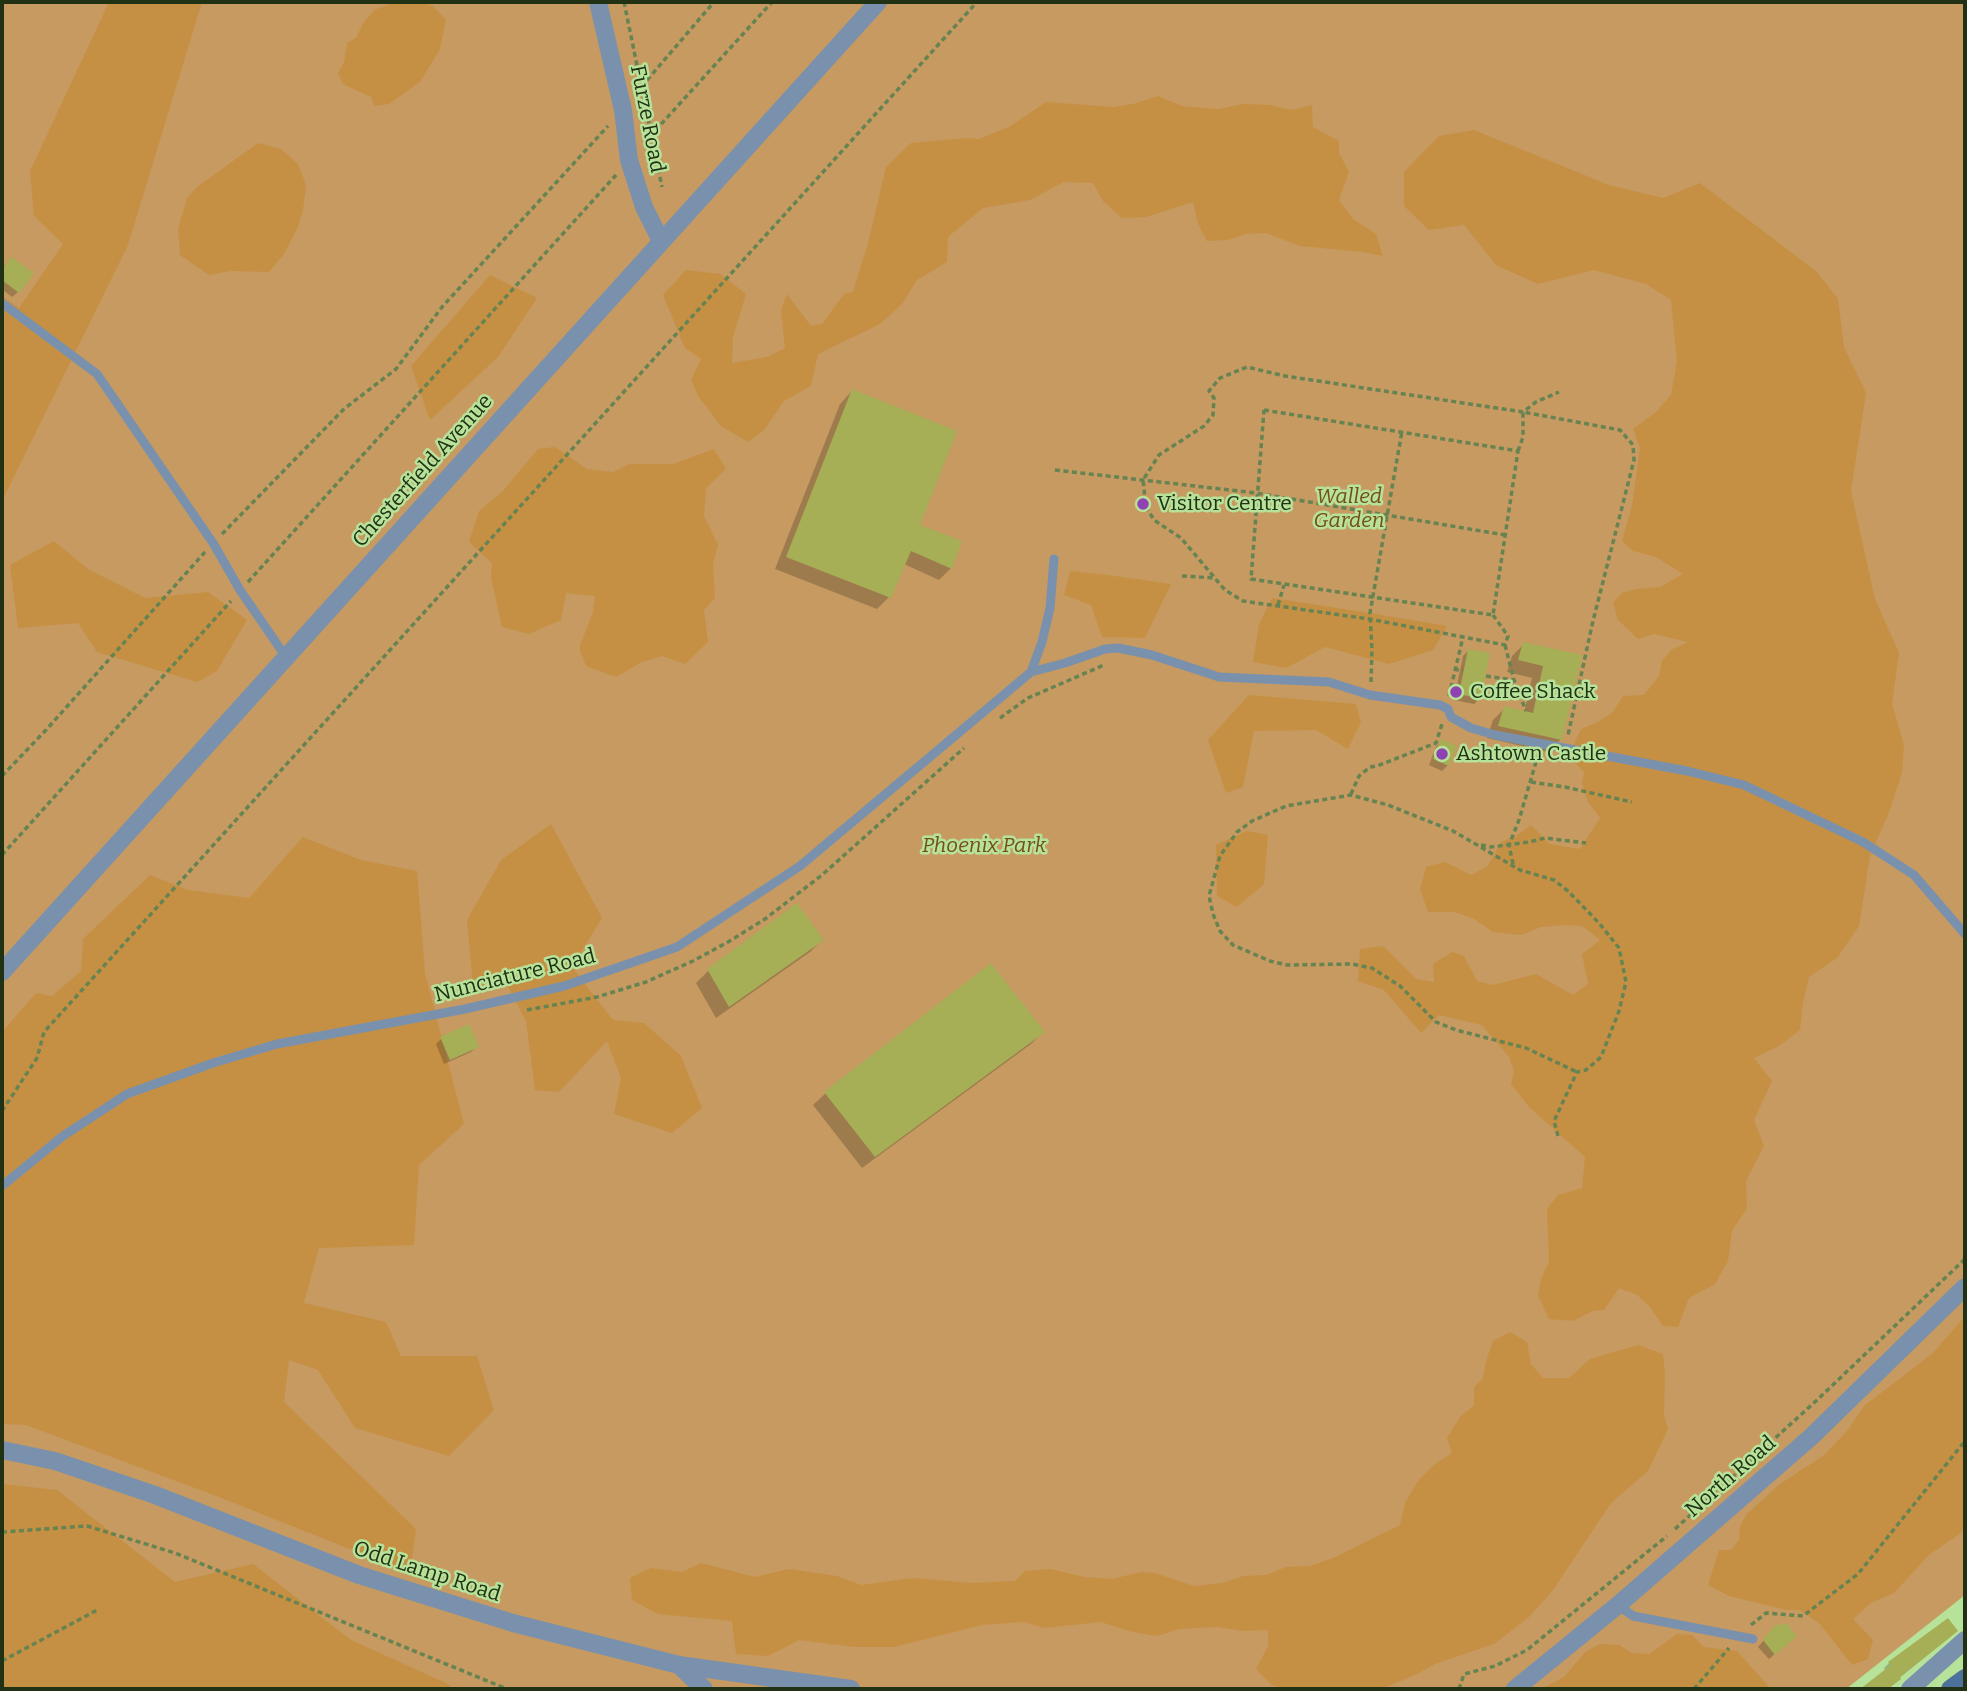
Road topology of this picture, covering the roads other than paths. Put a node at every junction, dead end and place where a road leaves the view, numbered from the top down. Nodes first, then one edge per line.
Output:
1 (598, 2) edge
2 (878, 2) edge
3 (662, 242) junction
4 (2, 303) edge
5 (1054, 559) dead end
6 (286, 657) junction
7 (1031, 672) junction
8 (1965, 933) edge
9 (2, 972) edge
10 (2, 1186) edge
11 (1965, 1287) edge
12 (2, 1450) edge
13 (1618, 1605) junction
14 (1753, 1639) dead end
15 (1965, 1640) edge
16 (679, 1664) junction
17 (1965, 1678) edge
18 (704, 1689) edge
19 (852, 1689) edge
20 (1515, 1689) edge
21 (1910, 1689) edge
22 (1950, 1689) edge

1 - 3 street, Furze Road
2 - 3 street, Chesterfield Avenue
3 - 6 street, Chesterfield Avenue
4 - 6 lane
5 - 7 lane
6 - 9 street, Chesterfield Avenue
7 - 8 lane
7 - 10 lane, Nunciature Road
11 - 13 street, North Road
12 - 16 street, Odd Lamp Road
13 - 14 lane
13 - 20 street, North Road
15 - 21 street
16 - 18 street
16 - 19 street, Odd Lamp Road
17 - 22 main road

